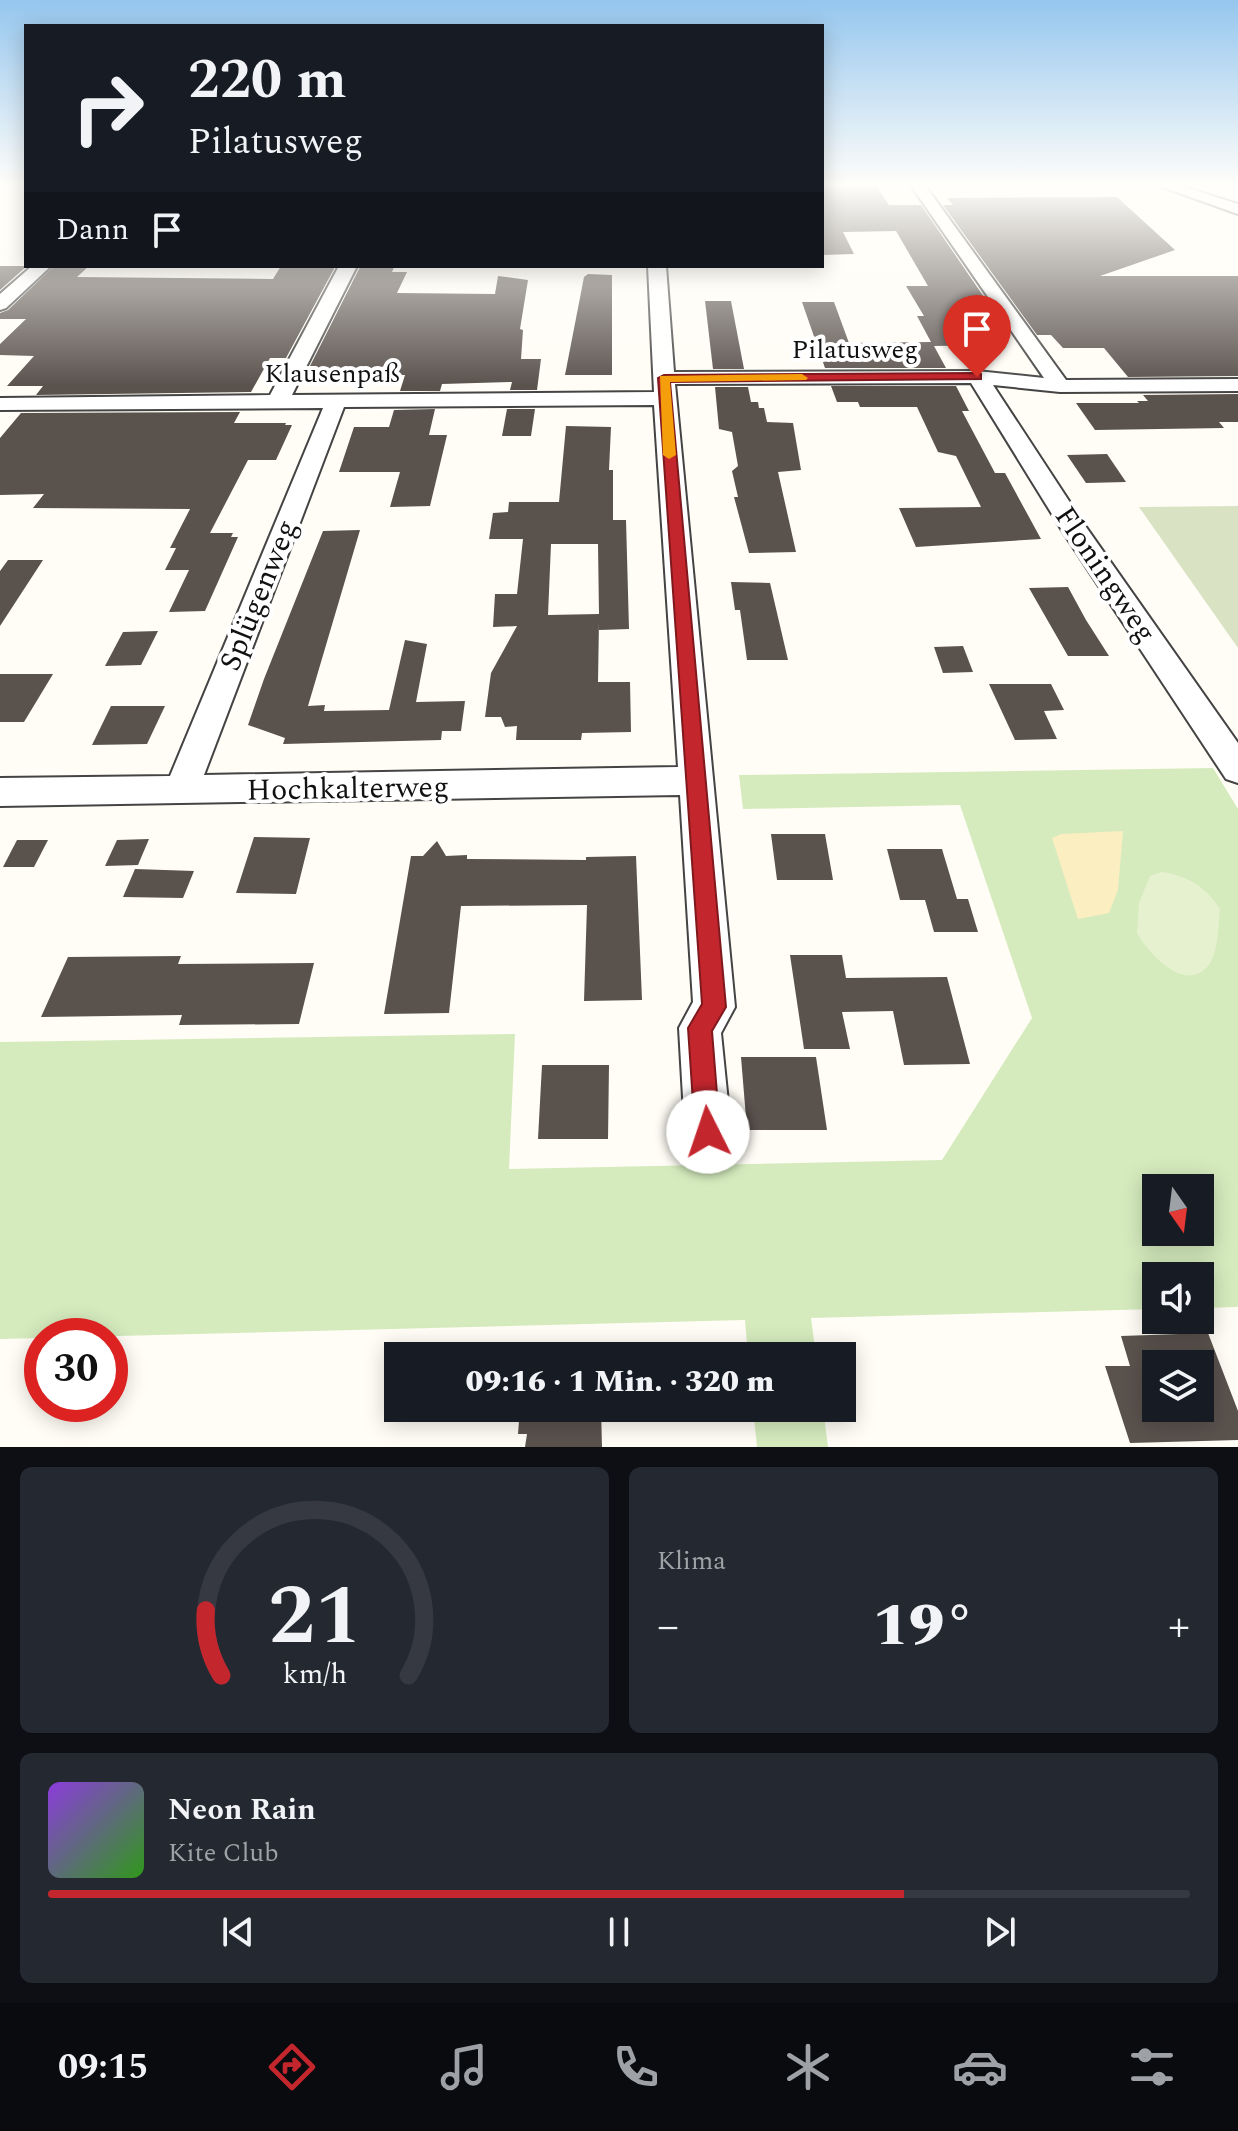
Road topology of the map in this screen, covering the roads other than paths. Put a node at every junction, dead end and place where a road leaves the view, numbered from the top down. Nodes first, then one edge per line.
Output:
1 (965, 252) edge
2 (40, 268) edge
3 (347, 268) edge
4 (657, 268) edge
5 (0, 304) edge
6 (977, 377) junction
7 (1238, 385) edge
8 (1060, 386) junction
9 (664, 388) junction
10 (278, 401) junction
11 (336, 401) junction
12 (0, 404) edge
13 (1238, 769) edge
14 (696, 780) junction
15 (181, 790) junction
16 (0, 792) edge
17 (708, 1132) dead end

1 - 8 street
2 - 5 street
3 - 10 street
4 - 9 street
6 - 8 street, Pilatusweg
6 - 9 street, Pilatusweg
6 - 13 street, Floningweg
7 - 8 street, Pilatusweg
9 - 11 street, Klausenpaß
9 - 14 street
10 - 11 street, Klausenpaß
10 - 12 street, Klausenpaß
11 - 15 street, Splügenweg
14 - 15 street, Hochkalterweg
14 - 17 street
15 - 16 street, Hochkalterweg

